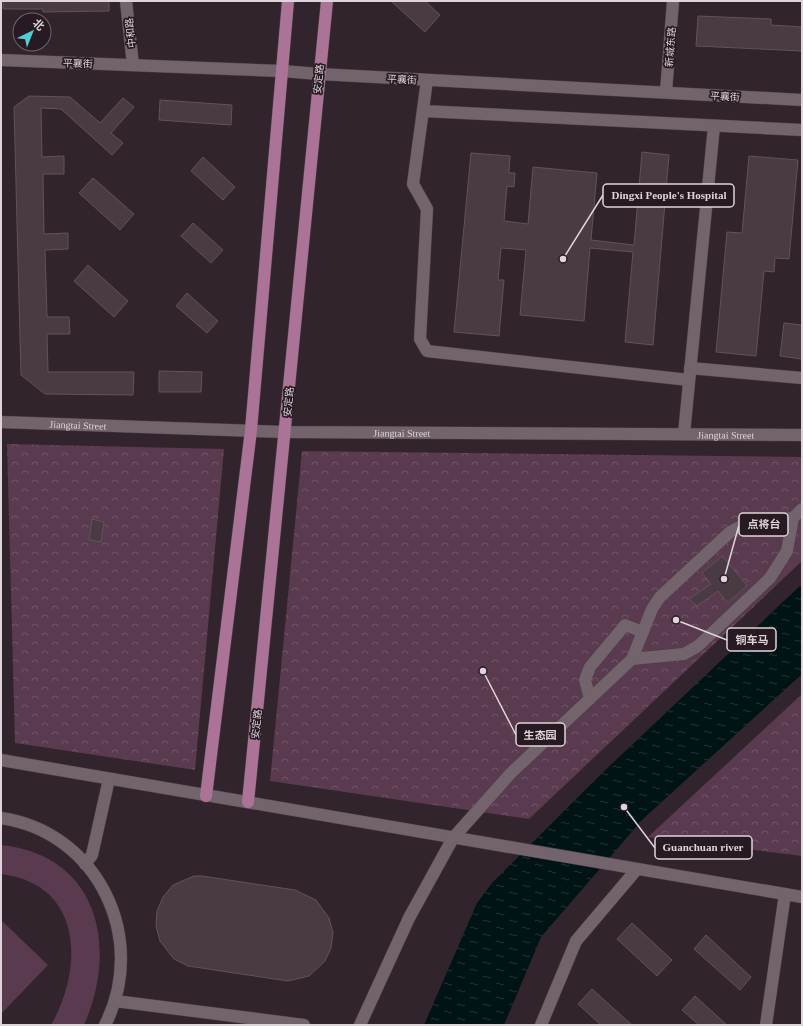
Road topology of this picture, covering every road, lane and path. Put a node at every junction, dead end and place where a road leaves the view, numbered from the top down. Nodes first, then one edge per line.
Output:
1 (126, 1) edge
2 (288, 1) edge
3 (326, 1) edge
4 (673, 1) edge
5 (1, 60) edge
6 (133, 65) junction
7 (282, 71) junction
8 (319, 74) junction
9 (427, 80) junction
10 (666, 92) junction
11 (802, 100) edge
12 (423, 111) junction
13 (714, 126) junction
14 (802, 130) edge
15 (690, 368) junction
16 (802, 378) edge
17 (689, 380) junction
18 (1, 422) edge
19 (251, 430) junction
20 (285, 432) junction
21 (684, 434) junction
22 (802, 435) edge
23 (802, 509) edge
24 (793, 518) junction
25 (643, 632) junction
26 (632, 659) junction
27 (590, 699) junction
28 (1, 760) edge
29 (109, 779) junction
30 (206, 796) junction
31 (248, 802) junction
32 (1, 818) edge
33 (453, 838) junction
34 (85, 864) junction
35 (637, 869) junction
36 (785, 894) junction
37 (802, 897) edge
38 (115, 1001) junction
39 (105, 1025) edge
40 (304, 1025) edge
41 (360, 1025) edge
42 (541, 1025) edge
43 (766, 1025) edge

1 - 6 street, 中和路
2 - 7 main road
3 - 8 main road, 安定路
4 - 10 street, 新城东路
5 - 6 street, 平襄街
6 - 7 street, 平襄街
7 - 8 street, 平襄街
7 - 19 main road
8 - 9 street, 平襄街
8 - 20 main road, 安定路
9 - 10 street, 平襄街
9 - 12 street
10 - 11 street, 平襄街
12 - 13 street
12 - 17 street
13 - 14 street
13 - 15 street
15 - 16 street
15 - 17 street
17 - 21 street
18 - 19 street, Jiangtai Street
19 - 20 street, Jiangtai Street
19 - 30 main road
20 - 21 street, Jiangtai Street
20 - 31 main road, 安定路
21 - 22 street, Jiangtai Street
23 - 24 street
24 - 25 street
24 - 26 street
25 - 26 street
25 - 27 street
26 - 27 street
27 - 33 street
28 - 29 street
29 - 30 street
29 - 34 street
30 - 31 street
31 - 33 street
32 - 34 street
33 - 35 street
33 - 41 street
34 - 38 street
35 - 36 street
35 - 42 street
36 - 37 street
36 - 43 street
38 - 39 street
38 - 40 street

